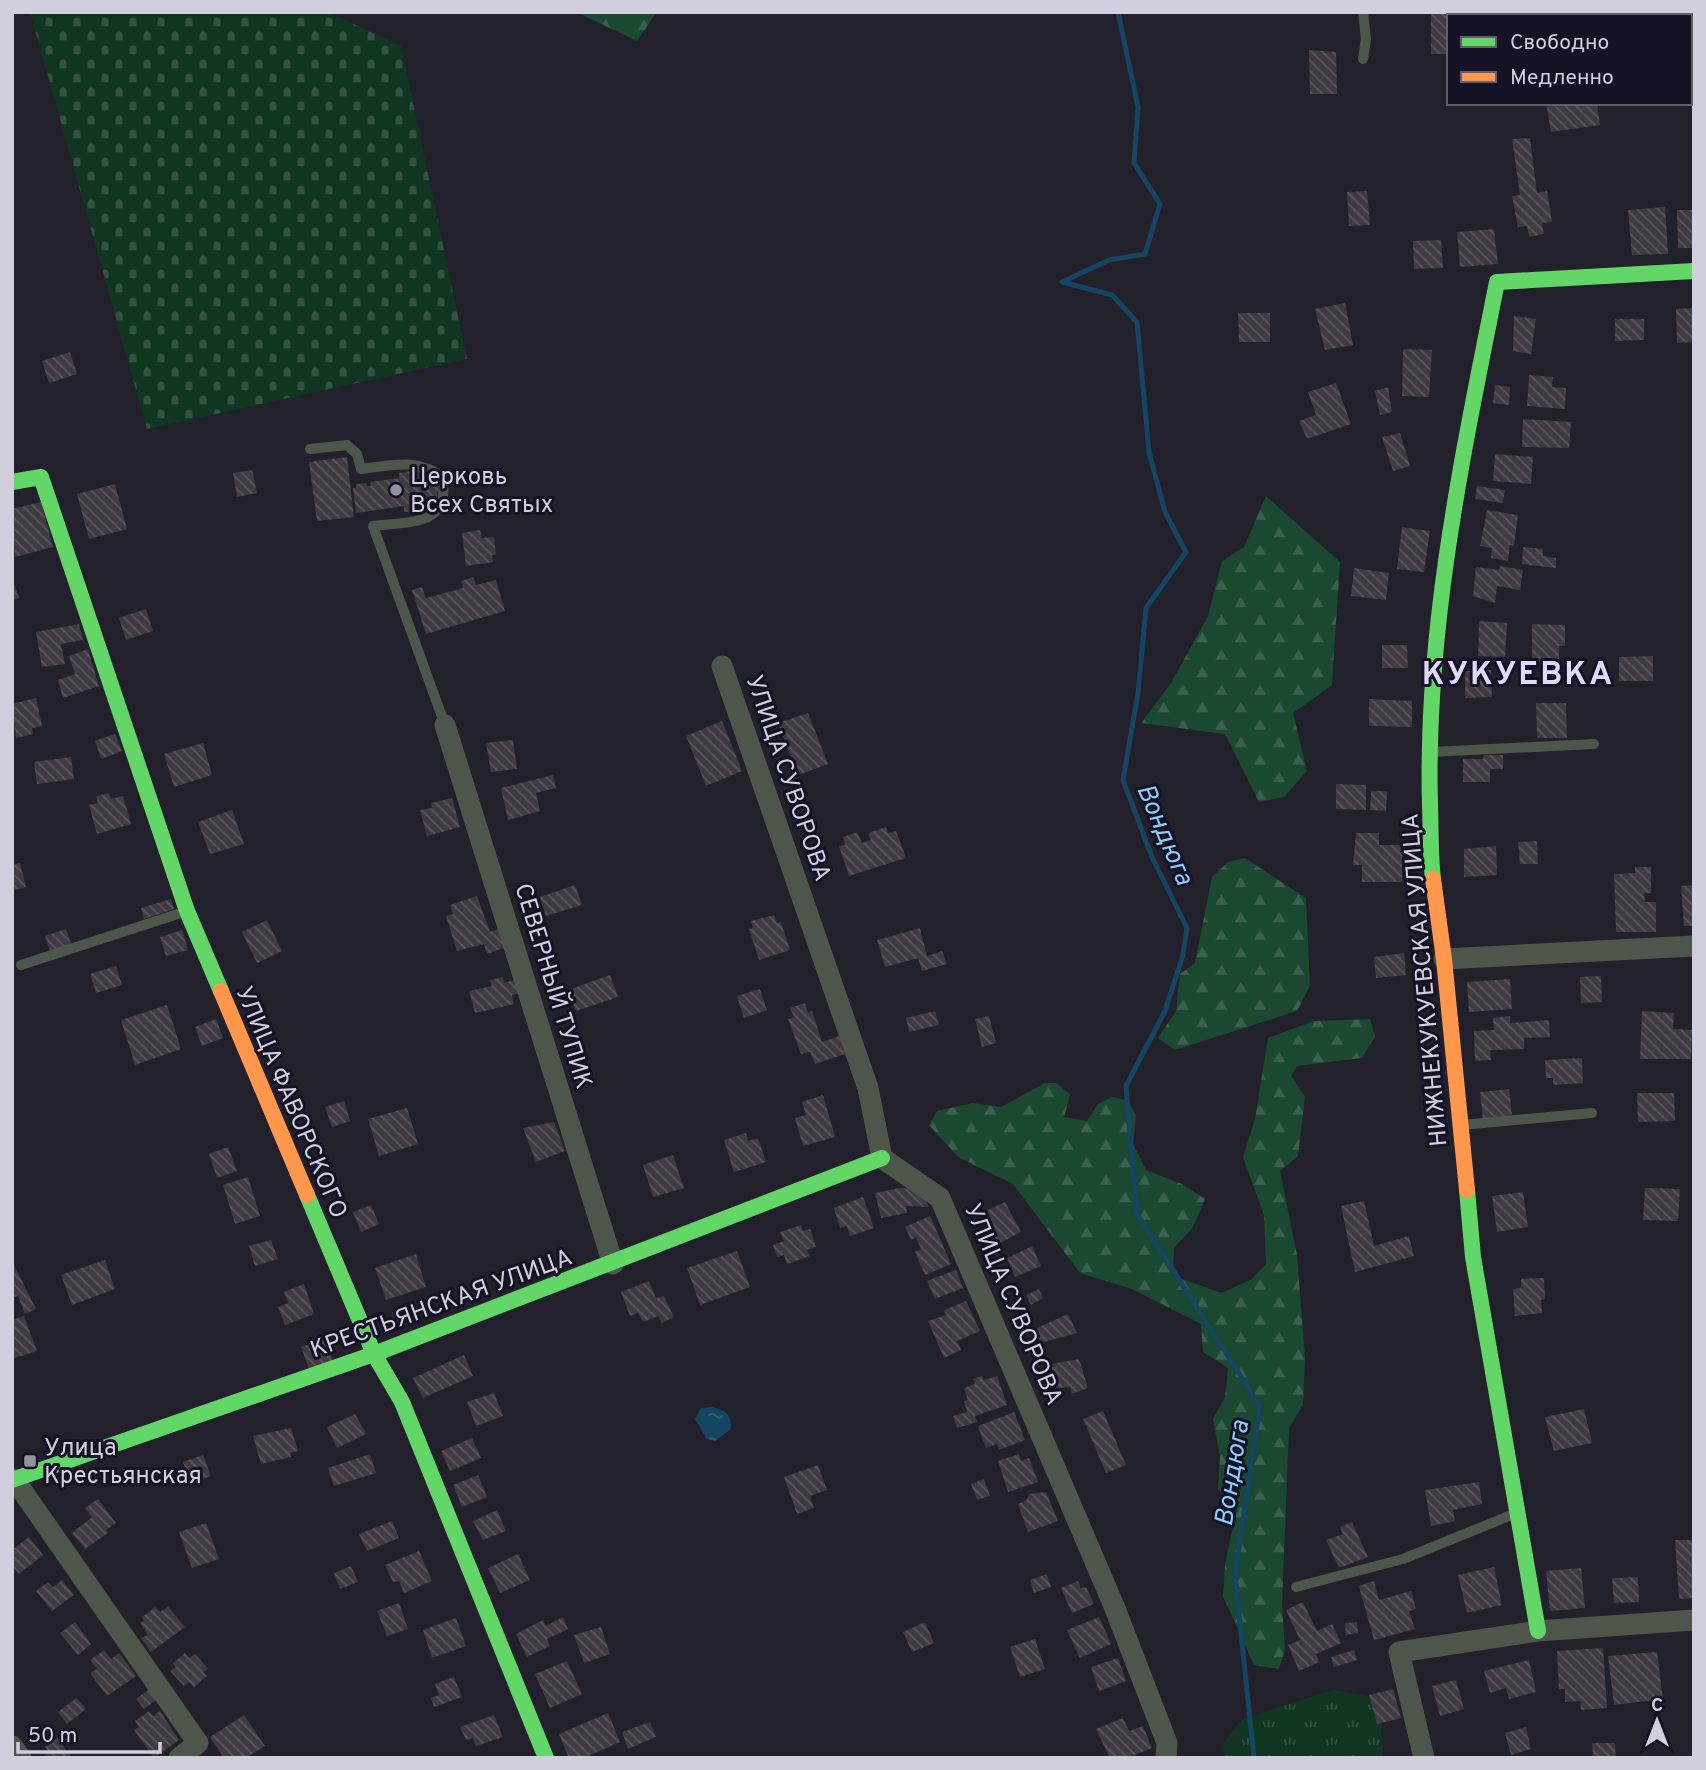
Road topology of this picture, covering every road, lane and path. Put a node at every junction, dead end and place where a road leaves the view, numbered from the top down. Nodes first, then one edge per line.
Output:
1 (1363, 12) edge
2 (1363, 59) dead end
3 (1694, 271) edge
4 (310, 449) dead end
5 (12, 482) edge
6 (722, 666) dead end
7 (445, 724) joint
8 (1594, 744) dead end
9 (1429, 752) junction
10 (187, 911) junction
11 (1694, 946) edge
12 (1444, 958) junction
13 (21, 965) dead end
14 (1592, 1113) dead end
15 (1460, 1125) junction
16 (882, 1158) junction
17 (613, 1264) junction
18 (374, 1354) junction
19 (13, 1480) edge
20 (1517, 1513) junction
21 (1296, 1587) dead end
22 (1694, 1620) edge
23 (1538, 1631) junction
24 (12, 1746) edge
25 (1166, 1750) edge
26 (21, 1758) edge
27 (179, 1758) edge
28 (546, 1758) edge
29 (1424, 1758) edge

1 - 2 lane
3 - 9 street, НИЖНЕКУКУЕВСКАЯ УЛИЦА
4 - 7 lane
5 - 10 street, УЛИЦА ФАВОРСКОГО
6 - 16 street, УЛИЦА СУВОРОВА
7 - 17 street, СЕВЕРНЫЙ ТУПИК
8 - 9 lane
9 - 12 street, НИЖНЕКУКУЕВСКАЯ УЛИЦА
10 - 13 lane
10 - 18 street, УЛИЦА ФАВОРСКОГО
11 - 12 street
12 - 15 street, НИЖНЕКУКУЕВСКАЯ УЛИЦА
14 - 15 lane
15 - 20 street, НИЖНЕКУКУЕВСКАЯ УЛИЦА
16 - 17 street, КРЕСТЬЯНСКАЯ УЛИЦА
16 - 25 street, УЛИЦА СУВОРОВА
17 - 18 street, КРЕСТЬЯНСКАЯ УЛИЦА
18 - 19 street, КРЕСТЬЯНСКАЯ УЛИЦА
18 - 28 street, УЛИЦА ФАВОРСКОГО
19 - 27 street
20 - 21 lane
20 - 23 street, НИЖНЕКУКУЕВСКАЯ УЛИЦА
22 - 23 street
23 - 29 street
24 - 26 street

